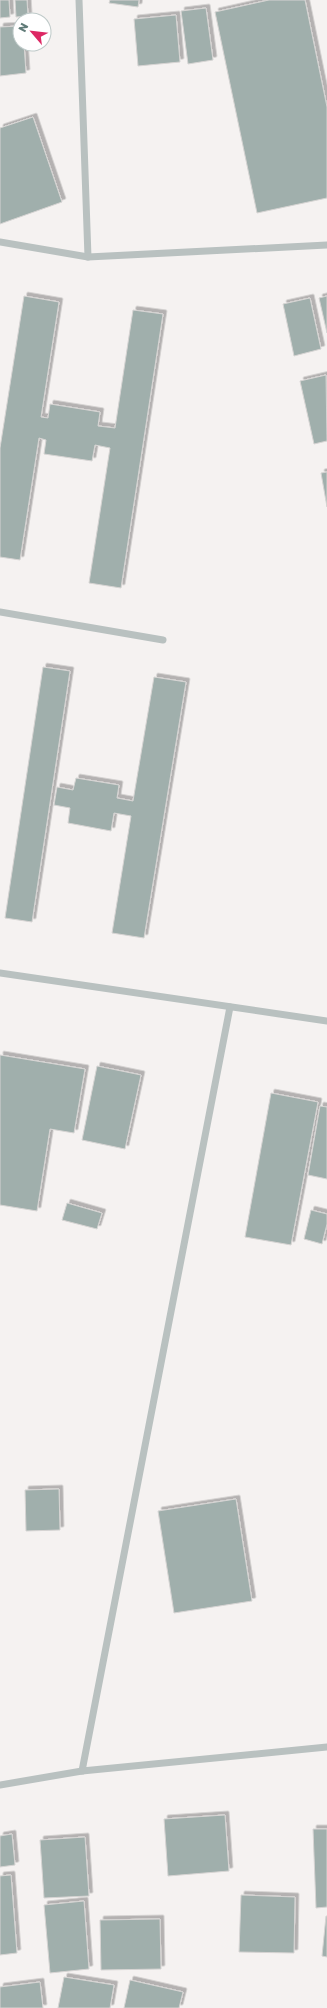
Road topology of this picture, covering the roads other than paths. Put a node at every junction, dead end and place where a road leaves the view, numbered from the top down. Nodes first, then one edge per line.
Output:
1 (79, 0) edge
2 (0, 242) edge
3 (327, 245) edge
4 (88, 257) junction
5 (0, 612) edge
6 (163, 640) dead end
7 (0, 973) edge
8 (230, 1007) junction
9 (327, 1021) edge
10 (327, 1747) edge
11 (82, 1771) junction
12 (0, 1785) edge

1 - 4 street
2 - 4 street
3 - 4 street
5 - 6 street
7 - 8 street
8 - 9 street
8 - 11 street
10 - 11 street
11 - 12 street

